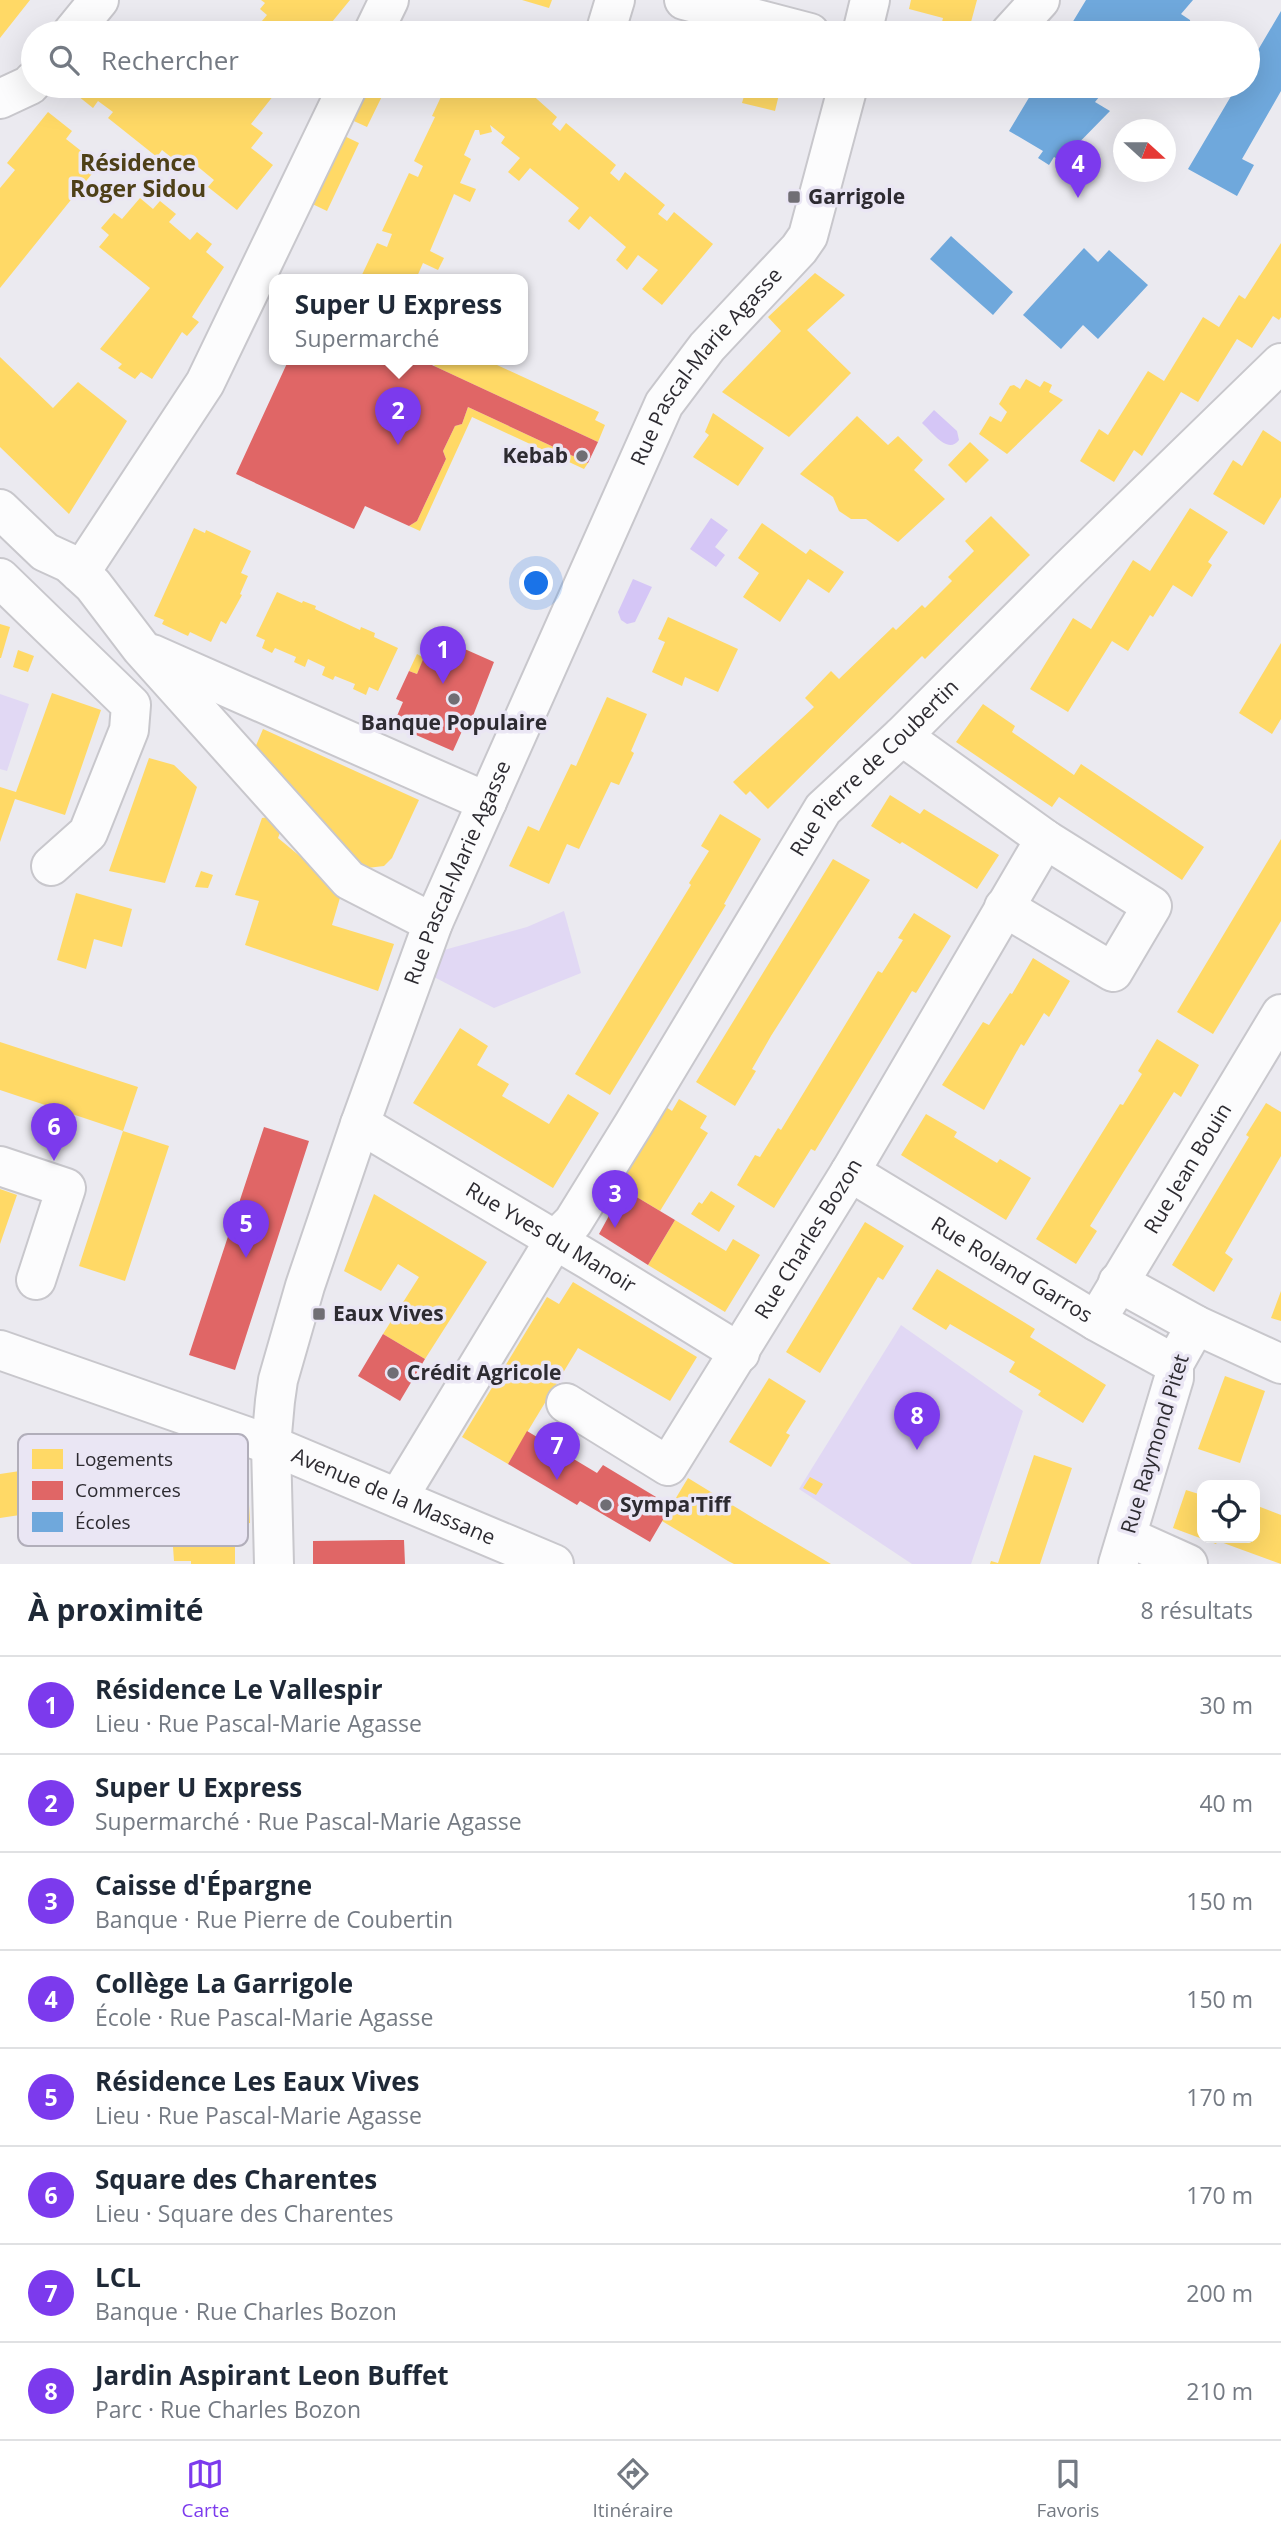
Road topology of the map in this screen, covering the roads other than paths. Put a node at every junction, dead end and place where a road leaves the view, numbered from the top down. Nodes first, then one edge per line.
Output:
1 (99, 0) edge
2 (389, 0) edge
3 (615, 0) edge
4 (684, 0) edge
5 (870, 0) edge
6 (82, 21) edge
7 (379, 21) edge
8 (609, 21) edge
9 (764, 21) edge
10 (865, 21) edge
11 (21, 89) edge
12 (342, 98) edge
13 (845, 98) edge
14 (0, 99) edge
15 (1281, 363) edge
16 (0, 509) edge
17 (80, 573) junction
18 (0, 578) edge
19 (141, 648) junction
20 (902, 736) junction
21 (486, 802) junction
22 (1045, 839) junction
23 (51, 866) dead end
24 (1004, 907) junction
25 (433, 923) junction
26 (1281, 1014) edge
27 (360, 1124) junction
28 (0, 1166) edge
29 (850, 1172) junction
30 (554, 1241) junction
31 (36, 1280) dead end
32 (1118, 1282) junction
33 (1096, 1321) junction
34 (1196, 1325) junction
35 (0, 1350) edge
36 (740, 1353) junction
37 (1174, 1364) junction
38 (1281, 1364) edge
39 (566, 1403) dead end
40 (240, 1434) edge
41 (248, 1437) edge
42 (271, 1445) junction
43 (398, 1498) junction
44 (1123, 1550) edge
45 (274, 1564) edge
46 (554, 1564) edge
47 (1188, 1564) edge

1 - 6 street
2 - 7 street
3 - 8 street
4 - 9 street
5 - 10 street
11 - 14 street
12 - 17 street
13 - 21 street, Rue Pascal-Marie Agasse
15 - 20 street, Rue Pierre de Coubertin
16 - 17 street
17 - 19 street
18 - 23 street
19 - 21 street
19 - 25 street
20 - 22 street
20 - 30 street, Rue Pierre de Coubertin
21 - 25 street, Rue Pascal-Marie Agasse
22 - 24 street, Rue Charles Bozon
22 - 24 street
24 - 29 street, Rue Charles Bozon
25 - 27 street, Rue Pascal-Marie Agasse
26 - 32 street, Rue Jean Bouin
27 - 30 street, Rue Yves du Manoir
27 - 42 street, Rue Pascal-Marie Agasse
28 - 31 street
29 - 33 street, Rue Roland Garros
29 - 36 street, Rue Charles Bozon
30 - 36 street, Rue Yves du Manoir
30 - 43 street, Rue Pierre de Coubertin
32 - 33 street, Rue Jean Bouin
32 - 34 street
33 - 37 street, Rue Roland Garros
34 - 37 street, Rue Raymond Pitet
34 - 38 street
35 - 40 street, Avenue de la Massane
36 - 39 street, Rue Charles Bozon
37 - 44 street, Rue Raymond Pitet
41 - 42 street, Avenue de la Massane
42 - 43 street, Avenue de la Massane
42 - 45 street, Rue Pascal-Marie Agasse
43 - 46 street, Avenue de la Massane
44 - 47 street

